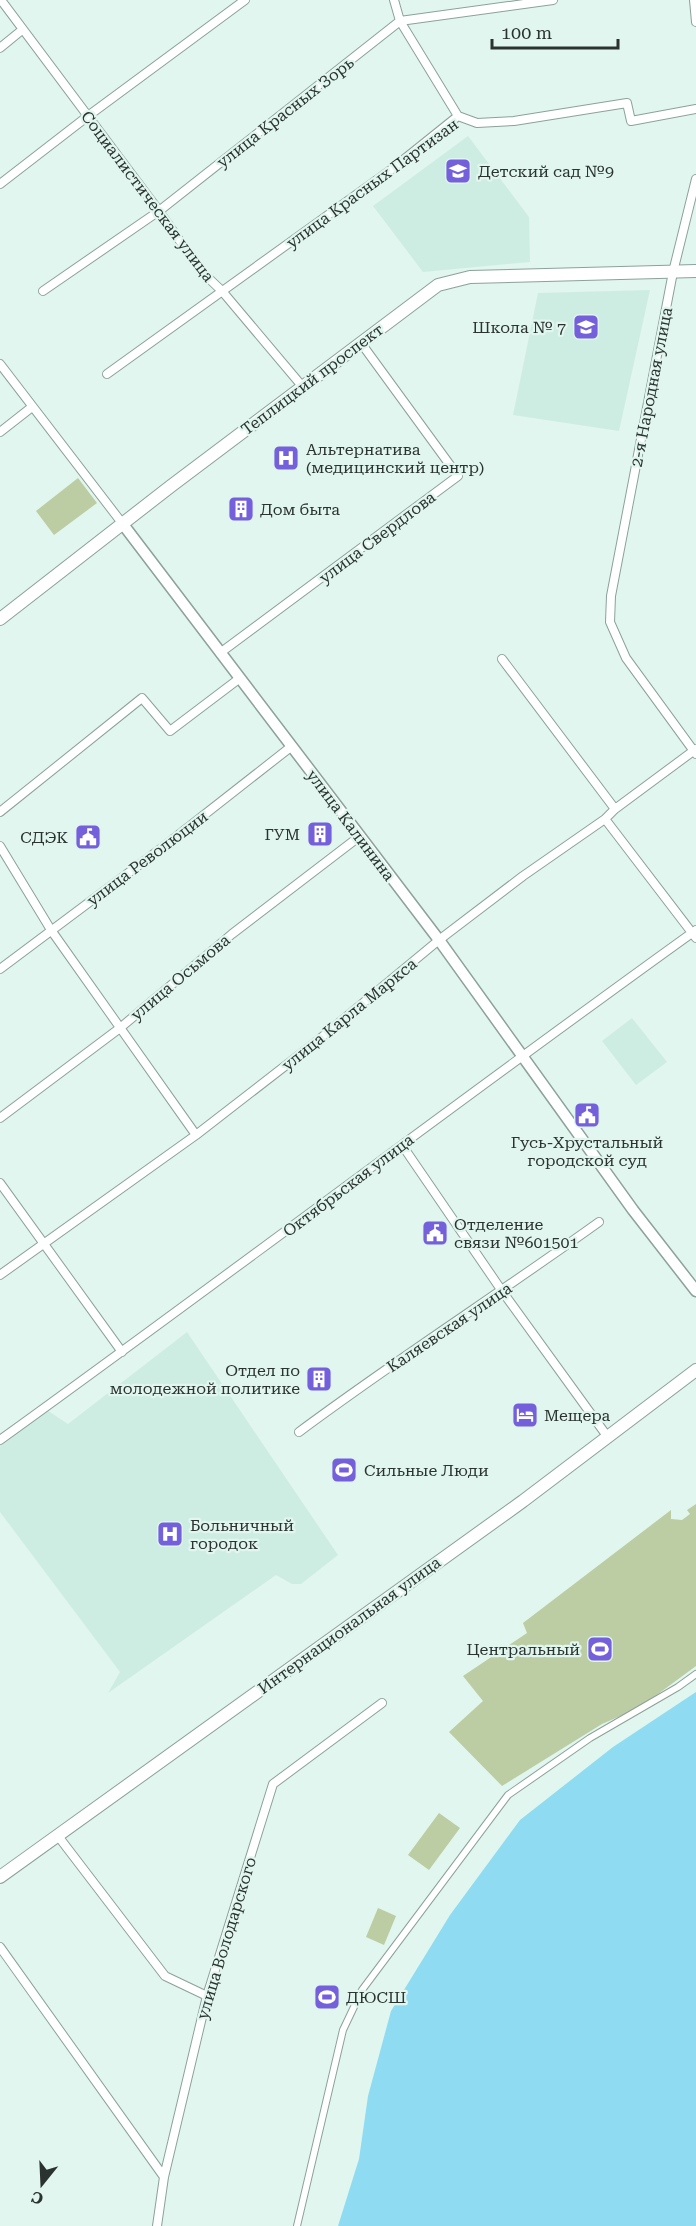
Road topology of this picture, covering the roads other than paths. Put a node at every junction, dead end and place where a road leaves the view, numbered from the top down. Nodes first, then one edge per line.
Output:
1 (1, 0) edge
2 (245, 0) edge
3 (394, 0) edge
4 (553, 0) edge
5 (694, 0) edge
6 (400, 21) junction
7 (696, 22) edge
8 (22, 30) junction
9 (0, 48) edge
10 (696, 109) edge
11 (88, 116) junction
12 (458, 116) junction
13 (696, 178) edge
14 (0, 184) edge
15 (159, 211) junction
16 (696, 271) edge
17 (674, 272) junction
18 (43, 291) dead end
19 (222, 291) junction
20 (360, 343) junction
21 (0, 364) edge
22 (107, 374) dead end
23 (303, 386) junction
24 (32, 407) junction
25 (0, 432) edge
26 (122, 523) junction
27 (0, 619) edge
28 (220, 652) junction
29 (502, 659) dead end
30 (240, 678) junction
31 (292, 746) junction
32 (695, 751) edge
33 (615, 809) junction
34 (0, 812) edge
35 (605, 819) junction
36 (360, 836) junction
37 (0, 846) edge
38 (51, 930) junction
39 (695, 934) edge
40 (439, 940) junction
41 (0, 969) edge
42 (120, 1028) junction
43 (521, 1056) junction
44 (0, 1118) edge
45 (196, 1135) junction
46 (402, 1145) junction
47 (0, 1183) edge
48 (599, 1222) dead end
49 (44, 1243) junction
50 (0, 1275) edge
51 (502, 1291) junction
52 (696, 1292) edge
53 (122, 1352) junction
54 (696, 1371) edge
55 (299, 1432) dead end
56 (607, 1436) junction
57 (0, 1440) edge
58 (696, 1674) edge
59 (382, 1703) dead end
60 (58, 1836) junction
61 (0, 1877) edge
62 (0, 1947) edge
63 (207, 1996) junction
64 (164, 2177) junction
65 (157, 2226) edge
66 (297, 2226) edge

1 - 8 street, Социалистическая улица
2 - 11 street
3 - 6 street
4 - 6 street
5 - 7 street
6 - 12 street
6 - 15 street, улица Красных Зорь
8 - 9 street
8 - 11 street, Социалистическая улица
10 - 12 street, улица Красных Партизан
11 - 14 street
11 - 15 street, Социалистическая улица
12 - 19 street, улица Красных Партизан
13 - 17 street, 2-я Народная улица
15 - 18 street, улица Красных Зорь
15 - 19 street, Социалистическая улица
16 - 17 main road, Теплицкий проспект
17 - 20 main road, Теплицкий проспект
17 - 32 street, 2-я Народная улица
19 - 22 street, улица Красных Партизан
19 - 23 street, Социалистическая улица
20 - 23 main road, Теплицкий проспект
20 - 28 street, улица Свердлова
21 - 24 street, улица Калинина
23 - 26 main road, Теплицкий проспект
24 - 25 street
24 - 26 street, улица Калинина
26 - 27 main road, Теплицкий проспект
26 - 28 street, улица Калинина
28 - 30 street, улица Калинина
29 - 33 street
30 - 31 street, улица Калинина
30 - 34 street
31 - 36 street, улица Калинина
31 - 38 street, улица Революции
32 - 33 street, улица Карла Маркса
33 - 35 street, улица Карла Маркса
35 - 39 street
35 - 40 street, улица Карла Маркса
36 - 40 street, улица Калинина
36 - 42 street, улица Осьмова
37 - 38 street
38 - 41 street, улица Революции
38 - 42 street
39 - 43 street, Октябрьская улица
40 - 43 street, улица Калинина
40 - 45 street, улица Карла Маркса
42 - 44 street, улица Осьмова
42 - 45 street
43 - 46 street, Октябрьская улица
43 - 52 street, улица Калинина
45 - 49 street, улица Карла Маркса
46 - 51 street
46 - 53 street, Октябрьская улица
47 - 49 street
48 - 51 street, Каляевская улица
49 - 50 street, улица Карла Маркса
49 - 53 street
51 - 55 street, Каляевская улица
51 - 56 street
53 - 57 street, Октябрьская улица
54 - 56 main road, Интернациональная улица
56 - 60 main road, Интернациональная улица
58 - 66 street
59 - 63 street, улица Володарского
60 - 61 main road, Интернациональная улица
60 - 63 street
62 - 64 street
63 - 64 street, улица Володарского
64 - 65 street, улица Володарского

